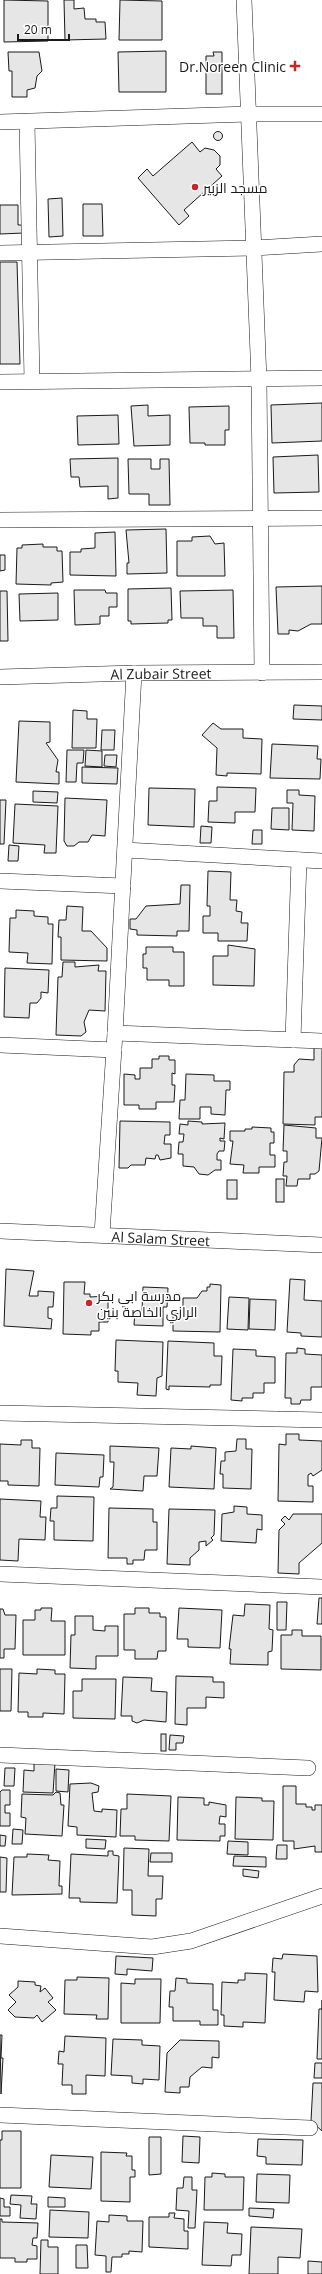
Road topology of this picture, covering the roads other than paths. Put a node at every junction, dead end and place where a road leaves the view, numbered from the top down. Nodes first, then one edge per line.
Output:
1 (244, 0) edge
2 (249, 114) junction
3 (322, 114) edge
4 (0, 122) edge
5 (27, 122) junction
6 (322, 244) edge
7 (253, 248) junction
8 (28, 252) junction
9 (0, 253) edge
10 (322, 378) edge
11 (259, 380) junction
12 (0, 382) edge
13 (32, 382) junction
14 (322, 518) edge
15 (0, 520) edge
16 (259, 520) junction
17 (134, 672) junction
18 (262, 672) junction
19 (322, 672) edge
20 (0, 677) edge
21 (125, 850) junction
22 (299, 860) junction
23 (322, 861) edge
24 (0, 881) edge
25 (123, 886) junction
26 (115, 1033) junction
27 (293, 1040) junction
28 (322, 1041) edge
29 (0, 1045) edge
30 (114, 1050) junction
31 (0, 1230) edge
32 (102, 1234) junction
33 (322, 1245) edge
34 (0, 1413) edge
35 (322, 1420) edge
36 (0, 1574) edge
37 (322, 1587) edge
38 (0, 1755) edge
39 (308, 1768) dead end
40 (322, 1896) edge
41 (0, 1936) edge
42 (0, 2114) edge
43 (310, 2128) dead end

1 - 2 street
2 - 3 street
2 - 5 street
2 - 7 street
4 - 5 street
5 - 8 street
6 - 7 street
7 - 8 street
7 - 11 street
8 - 9 street
8 - 13 street
10 - 11 street
11 - 13 street
11 - 16 street
12 - 13 street
14 - 16 street
15 - 16 street
16 - 18 street
17 - 18 street, Al Zubair Street
17 - 20 street, Al Zubair Street
17 - 21 street
18 - 19 street, Al Zubair Street
21 - 22 street
21 - 25 street
22 - 23 street
22 - 27 street
24 - 25 street
25 - 26 street
26 - 27 street
26 - 30 street
27 - 28 street
29 - 30 street
30 - 32 street
31 - 32 street, Al Salam Street
32 - 33 street, Al Salam Street
34 - 35 street
36 - 37 street
38 - 39 street
40 - 41 street
42 - 43 street

